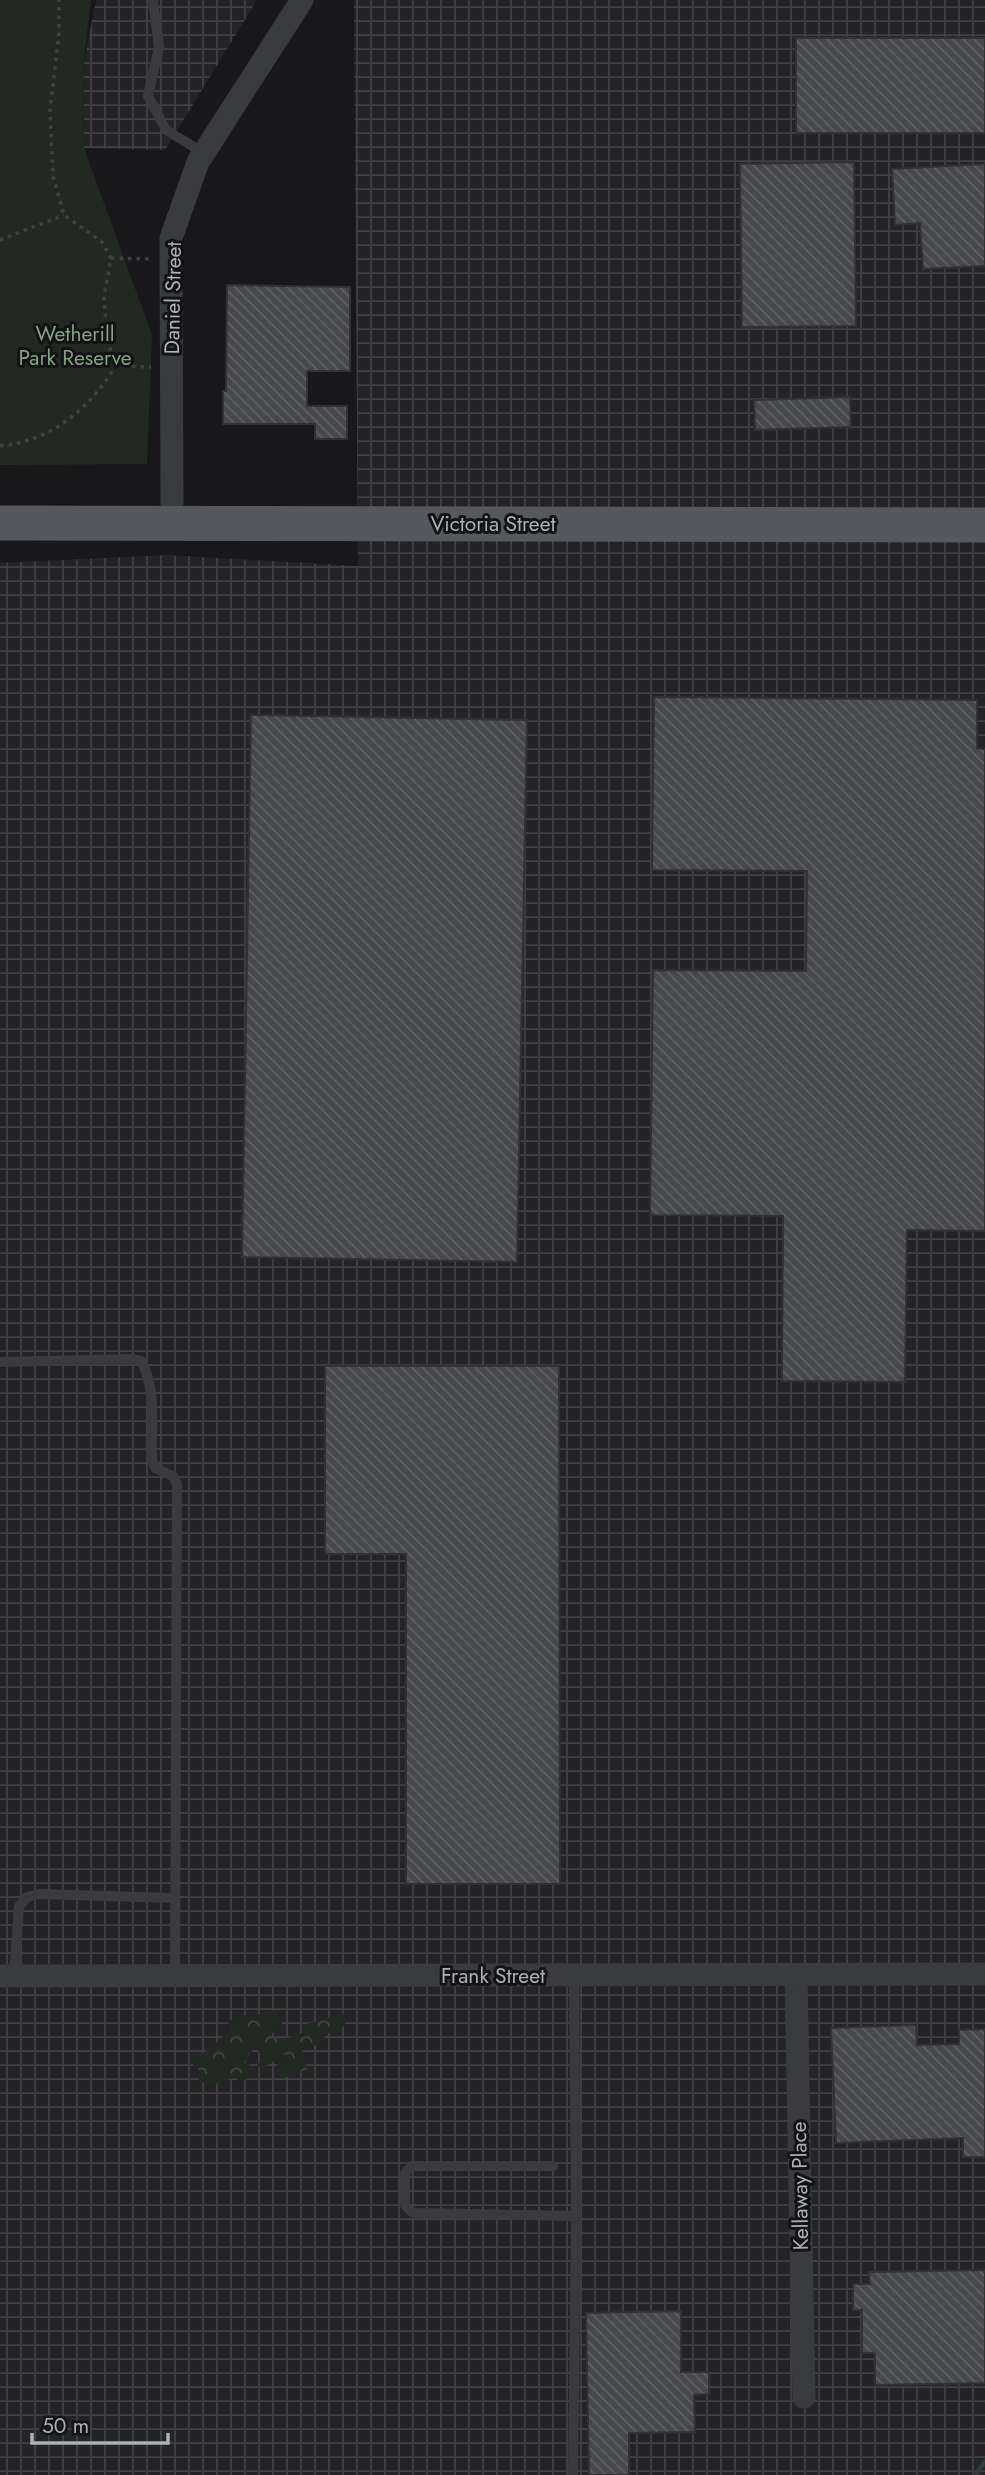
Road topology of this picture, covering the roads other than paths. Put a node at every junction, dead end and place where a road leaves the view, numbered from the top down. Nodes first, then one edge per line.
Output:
1 (153, 0) edge
2 (302, 0) edge
3 (204, 153) junction
4 (985, 501) edge
5 (0, 503) edge
6 (172, 504) junction
7 (0, 523) edge
8 (985, 525) edge
9 (0, 1362) edge
10 (174, 1898) junction
11 (985, 1974) edge
12 (796, 1975) junction
13 (7, 1976) edge
14 (175, 1976) junction
15 (574, 1976) junction
16 (553, 2166) dead end
17 (576, 2216) junction
18 (804, 2397) dead end
19 (573, 2475) edge

1 - 3 lane
2 - 3 street, Daniel Street
3 - 6 street, Daniel Street
4 - 6 main road, Victoria Street
5 - 6 main road, Victoria Street
7 - 8 main road, Victoria Street
9 - 10 lane
10 - 13 lane
10 - 14 lane
11 - 12 street, Frank Street
12 - 15 street, Frank Street
12 - 18 street, Kellaway Place
13 - 14 street, Frank Street
14 - 15 street, Frank Street
15 - 17 lane
16 - 17 lane
17 - 19 lane

